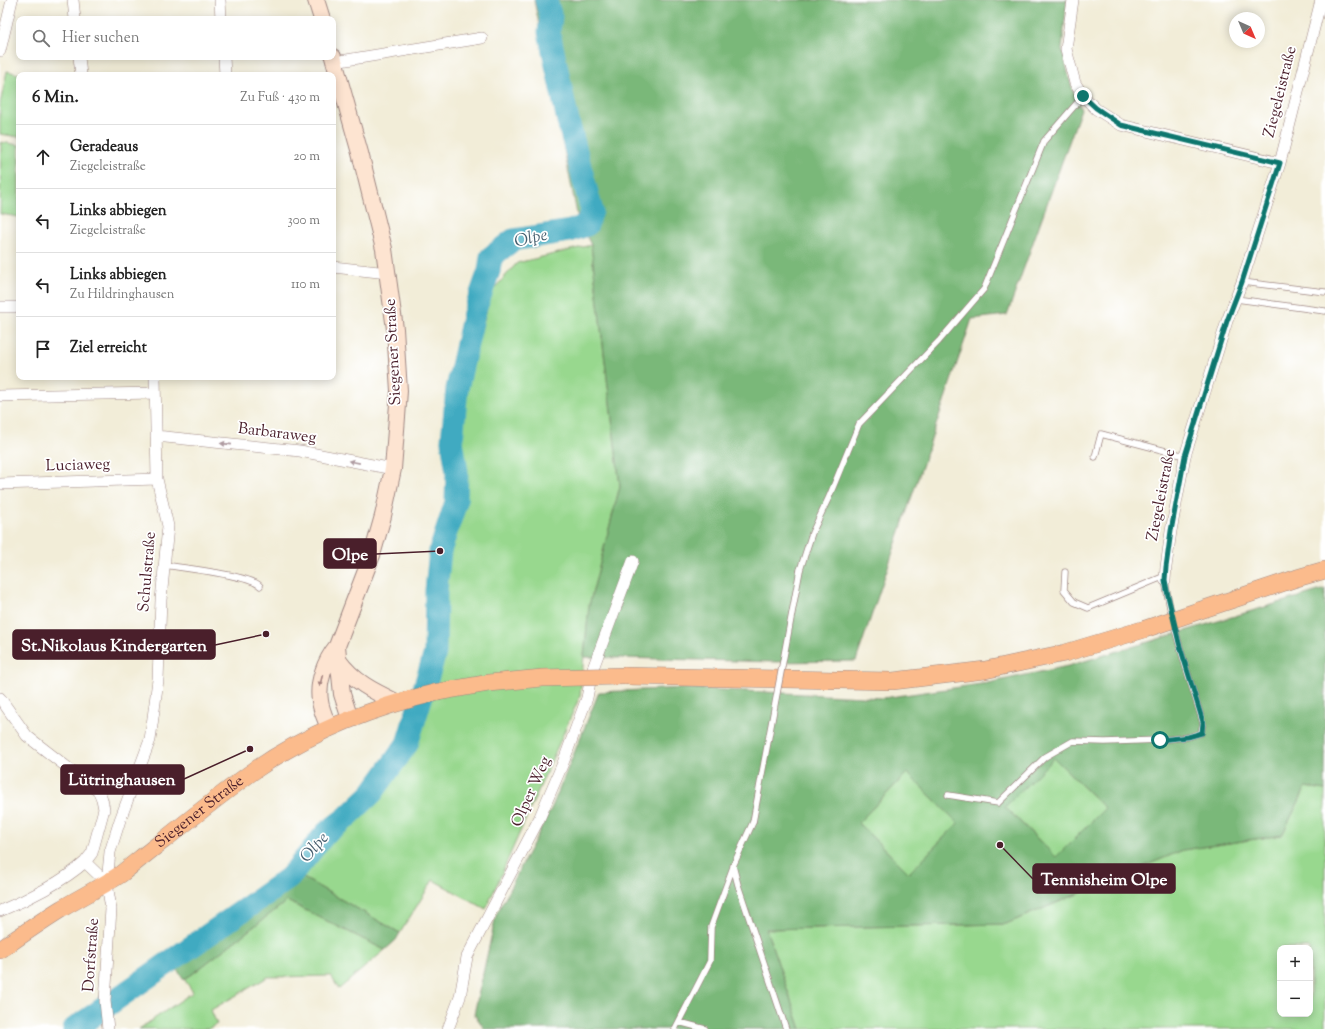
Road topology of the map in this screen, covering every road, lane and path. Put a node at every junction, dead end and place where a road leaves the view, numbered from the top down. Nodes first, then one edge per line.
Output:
1 (12, 0) edge
2 (74, 0) edge
3 (316, 0) edge
4 (1073, 0) edge
5 (1321, 0) edge
6 (220, 2) edge
7 (76, 16) edge
8 (221, 16) edge
9 (321, 16) edge
10 (482, 38) dead end
11 (0, 51) edge
12 (79, 60) edge
13 (224, 60) edge
14 (334, 60) edge
15 (336, 60) edge
16 (81, 72) edge
17 (225, 72) edge
18 (1083, 96) junction
19 (1280, 163) junction
20 (336, 267) edge
21 (388, 273) junction
22 (1242, 282) junction
23 (1325, 292) edge
24 (1236, 299) junction
25 (0, 307) edge
26 (16, 307) edge
27 (1325, 311) edge
28 (156, 380) edge
29 (155, 393) junction
30 (0, 396) edge
31 (156, 436) junction
32 (1185, 456) junction
33 (1095, 457) dead end
34 (392, 469) junction
35 (157, 479) junction
36 (0, 484) edge
37 (633, 561) dead end
38 (164, 565) junction
39 (1325, 570) edge
40 (1065, 572) dead end
41 (1165, 578) junction
42 (260, 586) dead end
43 (337, 653) junction
44 (0, 698) edge
45 (396, 702) junction
46 (350, 719) junction
47 (329, 728) junction
48 (948, 795) dead end
49 (85, 862) junction
50 (733, 866) junction
51 (107, 883) junction
52 (0, 911) edge
53 (0, 950) edge
54 (679, 1022) junction
55 (108, 1029) edge
56 (448, 1029) edge
57 (675, 1029) edge
58 (705, 1029) edge
59 (786, 1029) edge

1 - 11 street
2 - 7 street
3 - 9 street
4 - 18 street
5 - 19 street, Ziegeleistraße
6 - 8 street
10 - 15 street
12 - 16 street
13 - 17 street
14 - 21 street, Siegener Straße
18 - 19 street
18 - 50 lane, bridge
19 - 22 street, Ziegeleistraße
20 - 21 street
21 - 34 street, Siegener Straße
22 - 23 lane
22 - 24 street, Ziegeleistraße
24 - 27 lane
24 - 32 street, Ziegeleistraße
25 - 26 street
28 - 29 street, Schulstraße
29 - 30 street
29 - 31 street, Schulstraße
34 -> 31 street, Barbaraweg
31 - 35 street, Schulstraße
32 - 33 lane
32 - 41 street, Ziegeleistraße
34 - 43 street, Siegener Straße
35 - 36 street, Luciaweg
35 - 38 street, Schulstraße
37 - 56 street, Olper Weg
38 - 42 lane
38 - 51 street, Schulstraße
39 - 45 main road, bridge
40 - 41 lane
41 - 48 lane, Ziegeleistraße
43 - 45 street
43 - 46 street, Siegener Straße
43 -> 47 street, Siegener Straße
44 - 49 street
45 - 46 main road
46 - 47 main road
47 - 51 main road, Siegener Straße
49 - 51 street
49 - 52 street
50 - 54 lane
50 - 59 lane
51 - 53 main road, Siegener Straße
51 - 55 street, Dorfstraße
54 - 57 lane
54 - 58 lane

